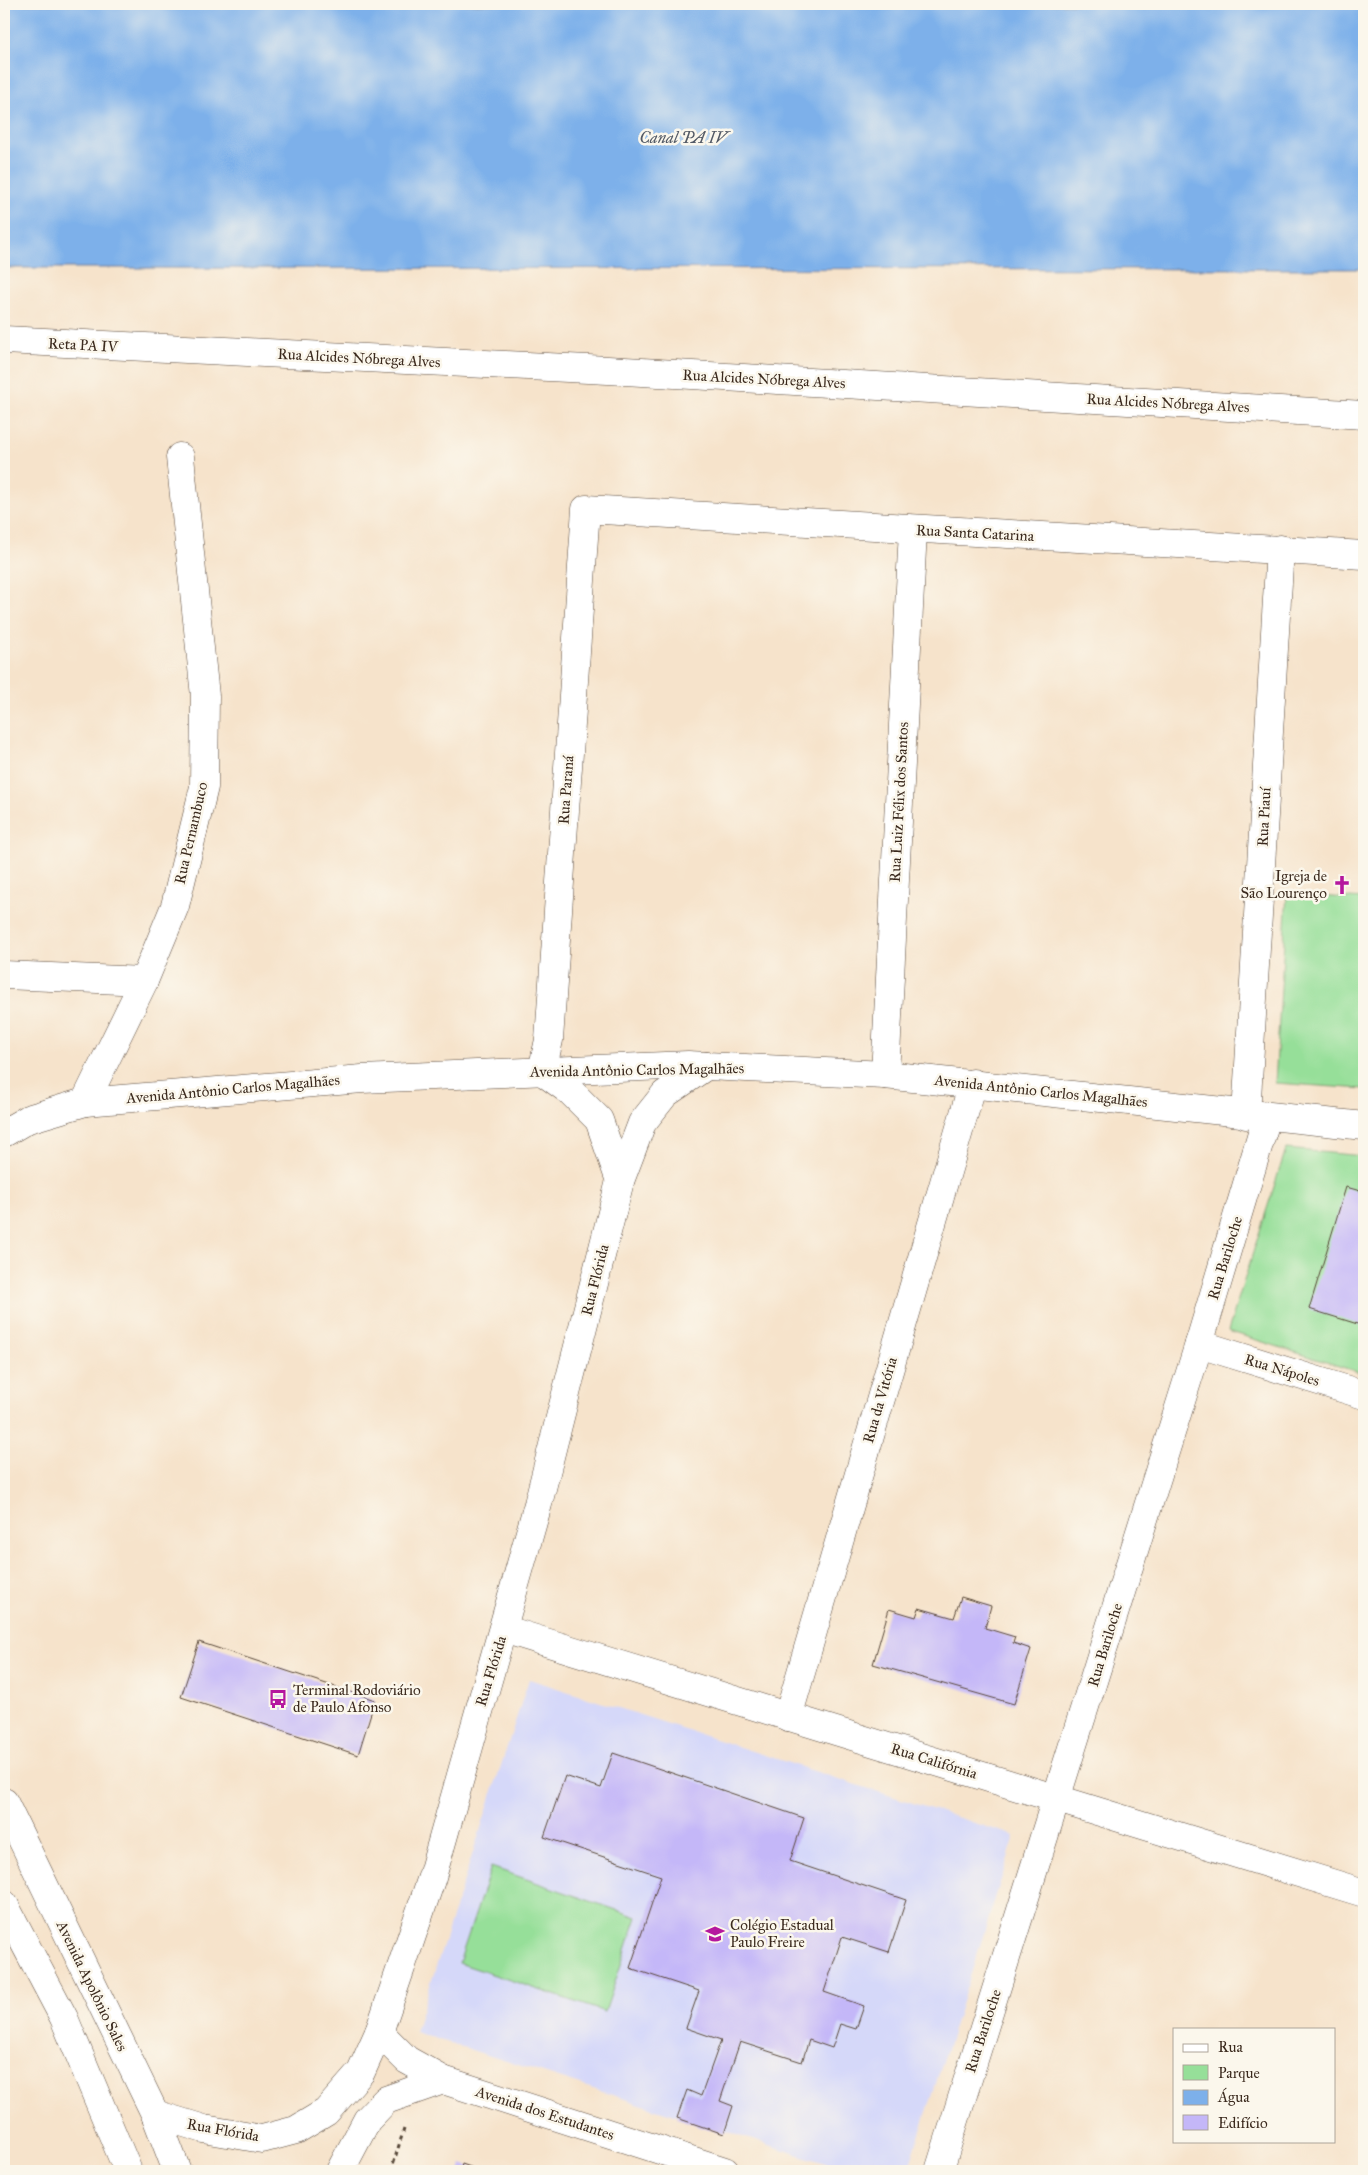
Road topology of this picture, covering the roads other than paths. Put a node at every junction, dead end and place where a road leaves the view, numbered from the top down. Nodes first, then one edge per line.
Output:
1 (4, 340) edge
2 (163, 350) joint
3 (1364, 415) edge
4 (180, 456) dead end
5 (586, 509) joint
6 (913, 530) junction
7 (1280, 549) junction
8 (1364, 555) edge
9 (4, 975) edge
10 (144, 982) junction
11 (706, 1066) junction
12 (542, 1071) junction
13 (885, 1074) junction
14 (973, 1083) junction
15 (86, 1102) junction
16 (1257, 1116) junction
17 (1364, 1126) edge
18 (4, 1133) edge
19 (620, 1180) junction
20 (1199, 1344) junction
21 (1364, 1396) edge
22 (503, 1629) junction
23 (788, 1717) junction
24 (1057, 1799) junction
25 (4, 1802) edge
26 (1364, 1893) edge
27 (4, 1904) edge
28 (379, 2032) junction
29 (443, 2080) junction
30 (155, 2114) junction
31 (128, 2171) edge
32 (177, 2171) edge
33 (340, 2171) edge
34 (725, 2171) edge
35 (939, 2171) edge

1 - 2 street, Reta PA IV
2 - 3 street, Rua Alcides Nóbrega Alves
4 - 10 street, Rua Pernambuco
5 - 6 street, Rua Santa Catarina
5 - 12 street, Rua Paraná
6 - 7 street, Rua Santa Catarina
6 - 13 street, Rua Luiz Félix dos Santos
7 - 8 street, Rua Santa Catarina
7 - 16 street, Rua Piauí
9 - 10 street
10 - 15 street, Rua Pernambuco
11 - 12 street, Avenida Antônio Carlos Magalhães
11 - 13 street, Avenida Antônio Carlos Magalhães
11 - 19 street, Rua Flórida
12 - 15 street, Avenida Antônio Carlos Magalhães
12 - 19 street
13 - 14 street, Avenida Antônio Carlos Magalhães
14 - 16 street, Avenida Antônio Carlos Magalhães
14 - 23 street, Rua da Vitória
15 - 18 street, Avenida Antônio Carlos Magalhães
16 - 17 street, Avenida Antônio Carlos Magalhães
16 - 20 street, Rua Bariloche
19 - 22 street, Rua Flórida
20 - 21 street, Rua Nápoles
20 - 24 street, Rua Bariloche
22 - 23 street, Rua Califórnia
22 - 28 street, Rua Flórida
23 - 24 street, Rua Califórnia
24 - 26 street, Rua Califórnia
24 - 35 street, Rua Bariloche
25 - 30 street, Avenida Apolônio Sales
27 - 31 street
28 - 29 street, Avenida dos Estudantes
28 - 30 street, Rua Flórida
29 - 33 street
29 - 34 street, Avenida dos Estudantes
30 - 32 street, Avenida Apolônio Sales

